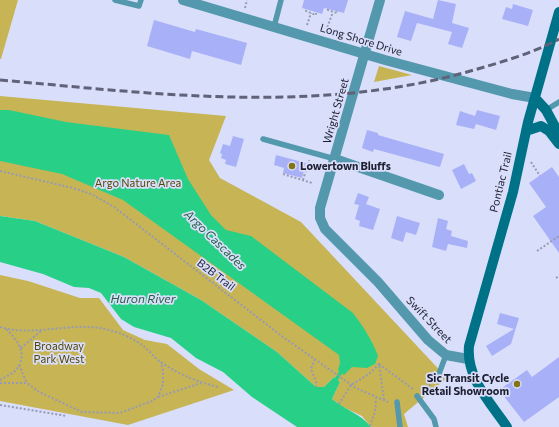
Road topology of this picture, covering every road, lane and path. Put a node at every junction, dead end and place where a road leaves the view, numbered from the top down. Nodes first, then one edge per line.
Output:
1 (115, 0) edge
2 (142, 0) edge
3 (183, 0) edge
4 (247, 0) edge
5 (280, 0) edge
6 (380, 0) edge
7 (245, 8) dead end
8 (328, 9) dead end
9 (306, 10) dead end
10 (337, 11) dead end
11 (332, 12) junction
12 (559, 12) edge
13 (311, 13) junction
14 (316, 13) dead end
15 (307, 25) dead end
16 (274, 27) junction
17 (326, 31) dead end
18 (365, 54) junction
19 (535, 98) junction
20 (559, 102) edge
21 (546, 110) junction
22 (526, 131) junction
23 (559, 134) edge
24 (263, 139) dead end
25 (559, 144) edge
26 (311, 153) junction
27 (335, 159) junction
28 (531, 162) dead end
29 (0, 171) edge
30 (283, 174) dead end
31 (540, 176) dead end
32 (303, 180) junction
33 (312, 183) dead end
34 (439, 195) dead end
35 (325, 229) joint
36 (559, 236) edge
37 (538, 251) dead end
38 (559, 276) edge
39 (556, 278) dead end
40 (0, 326) edge
41 (5, 328) junction
42 (41, 331) junction
43 (22, 348) junction
44 (446, 355) junction
45 (315, 359) junction
46 (468, 359) junction
47 (161, 362) junction
48 (379, 364) junction
49 (19, 365) junction
50 (437, 379) dead end
51 (0, 381) edge
52 (28, 383) junction
53 (202, 383) junction
54 (352, 385) junction
55 (218, 387) dead end
56 (316, 387) dead end
57 (158, 396) junction
58 (417, 396) joint
59 (376, 398) junction
60 (384, 400) junction
61 (394, 403) joint
62 (338, 404) dead end
63 (0, 405) edge
64 (66, 416) dead end
65 (370, 426) edge
66 (400, 427) edge
67 (436, 427) edge
68 (507, 427) edge

1 - 2 lane
3 - 16 street, Long Shore Drive
4 - 7 path
5 - 16 lane
6 - 18 street, Wright Street
8 - 11 path
9 - 13 path
10 - 11 path
11 - 17 path
12 - 19 main road, Pontiac Trail
13 - 14 path
13 - 15 path
16 - 18 street, Long Shore Drive
18 - 19 street, Long Shore Drive
18 - 27 street, Wright Street
19 - 21 main road
19 - 22 main road, Pontiac Trail
20 - 21 lane
21 - 23 main road
22 - 25 main road
22 - 46 main road, Pontiac Trail
24 - 26 lane
26 - 27 lane
26 - 32 path
27 - 34 street
27 - 35 street, Wright Street
28 - 31 path
29 - 45 path, B2B Trail
30 - 32 path
32 - 33 path
35 - 44 street, Swift Street
36 - 37 path
38 - 39 path
40 - 41 path
41 - 42 path
41 - 43 path
42 - 43 path
42 - 47 path
43 - 49 path
44 - 46 street, Swift Street
44 - 50 lane
45 - 54 path, B2B Trail
45 - 56 path
46 - 68 main road
47 - 53 path
47 - 57 path
48 - 54 path
48 - 58 path
48 - 60 path
49 - 51 path
49 - 52 path
51 - 52 path
52 - 57 path
53 - 55 path
53 - 57 path
54 - 59 path, B2B Trail
54 - 62 path
58 - 67 lane
59 - 60 path, B2B Trail
59 - 65 path
60 - 61 path, B2B Trail
61 - 66 lane
63 - 64 path

